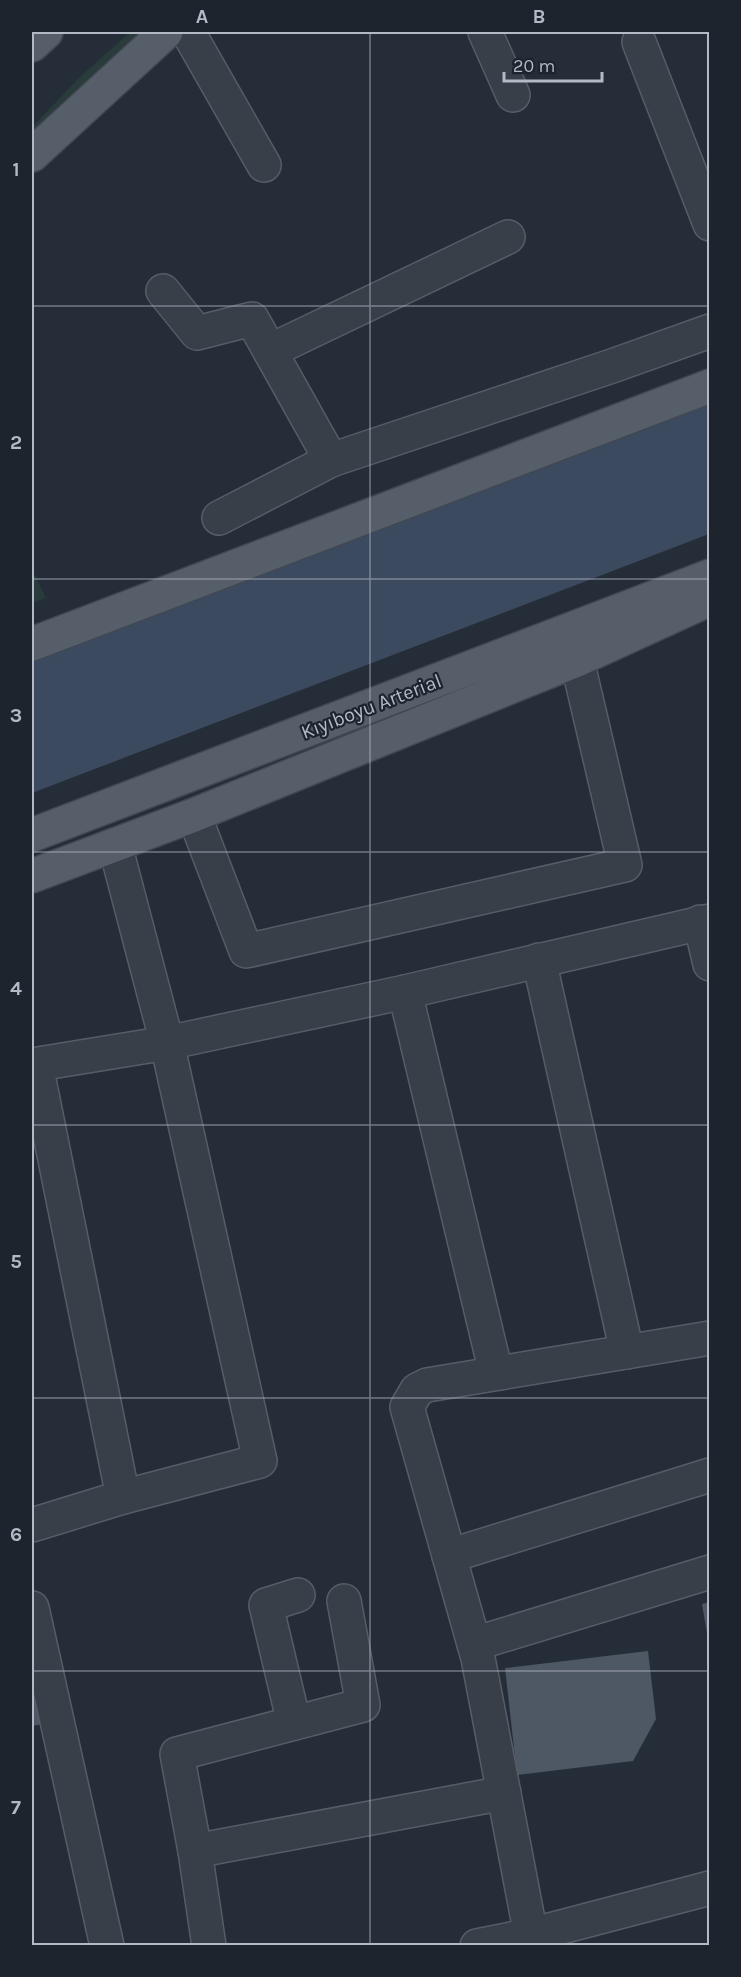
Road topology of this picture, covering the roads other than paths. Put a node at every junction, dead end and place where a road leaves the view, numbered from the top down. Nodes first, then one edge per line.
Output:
1 (46, 32) edge
2 (166, 32) edge
3 (188, 32) edge
4 (484, 32) edge
5 (639, 42) dead end
6 (32, 45) edge
7 (513, 95) dead end
8 (32, 155) edge
9 (264, 165) dead end
10 (710, 224) edge
11 (508, 237) dead end
12 (163, 291) dead end
13 (710, 331) edge
14 (270, 351) junction
15 (710, 386) edge
16 (331, 460) junction
17 (219, 518) dead end
18 (710, 576) edge
19 (710, 599) edge
20 (32, 644) edge
21 (577, 660) junction
22 (194, 815) junction
23 (32, 835) edge
24 (115, 845) junction
25 (32, 876) edge
26 (705, 922) edge
27 (539, 960) junction
28 (710, 964) edge
29 (405, 992) junction
30 (166, 1043) junction
31 (34, 1065) edge
32 (710, 1338) edge
33 (627, 1352) junction
34 (496, 1373) junction
35 (710, 1475) edge
36 (123, 1497) junction
37 (32, 1525) edge
38 (449, 1556) junction
39 (710, 1572) edge
40 (298, 1595) dead end
41 (344, 1601) dead end
42 (32, 1608) edge
43 (474, 1644) junction
44 (294, 1723) junction
45 (504, 1793) junction
46 (195, 1851) junction
47 (707, 1897) edge
48 (532, 1940) edge
49 (107, 1946) edge
50 (209, 1946) edge
51 (477, 1946) edge

1 - 6 main road
2 - 8 main road
3 - 9 street
4 - 7 street
5 - 10 street
11 - 14 street
12 - 14 street
13 - 16 street
14 - 16 street
15 - 20 main road
16 - 17 street
18 - 23 main road, Kıyıboyu Arterial
19 - 21 main road
21 - 22 main road
21 - 22 street
22 - 24 main road
24 - 25 main road
24 - 30 street
26 - 27 street
26 - 28 street
27 - 29 street
27 - 33 street
29 - 30 street
29 - 34 street
30 - 31 street
30 - 36 street
31 - 36 street
32 - 33 street
33 - 34 street
34 - 38 street
35 - 38 street
36 - 37 street
38 - 43 street
39 - 43 street
40 - 44 street
41 - 44 street
42 - 49 street
43 - 45 street
44 - 46 street
45 - 46 street
45 - 48 street
46 - 50 street
47 - 48 street
48 - 51 street

